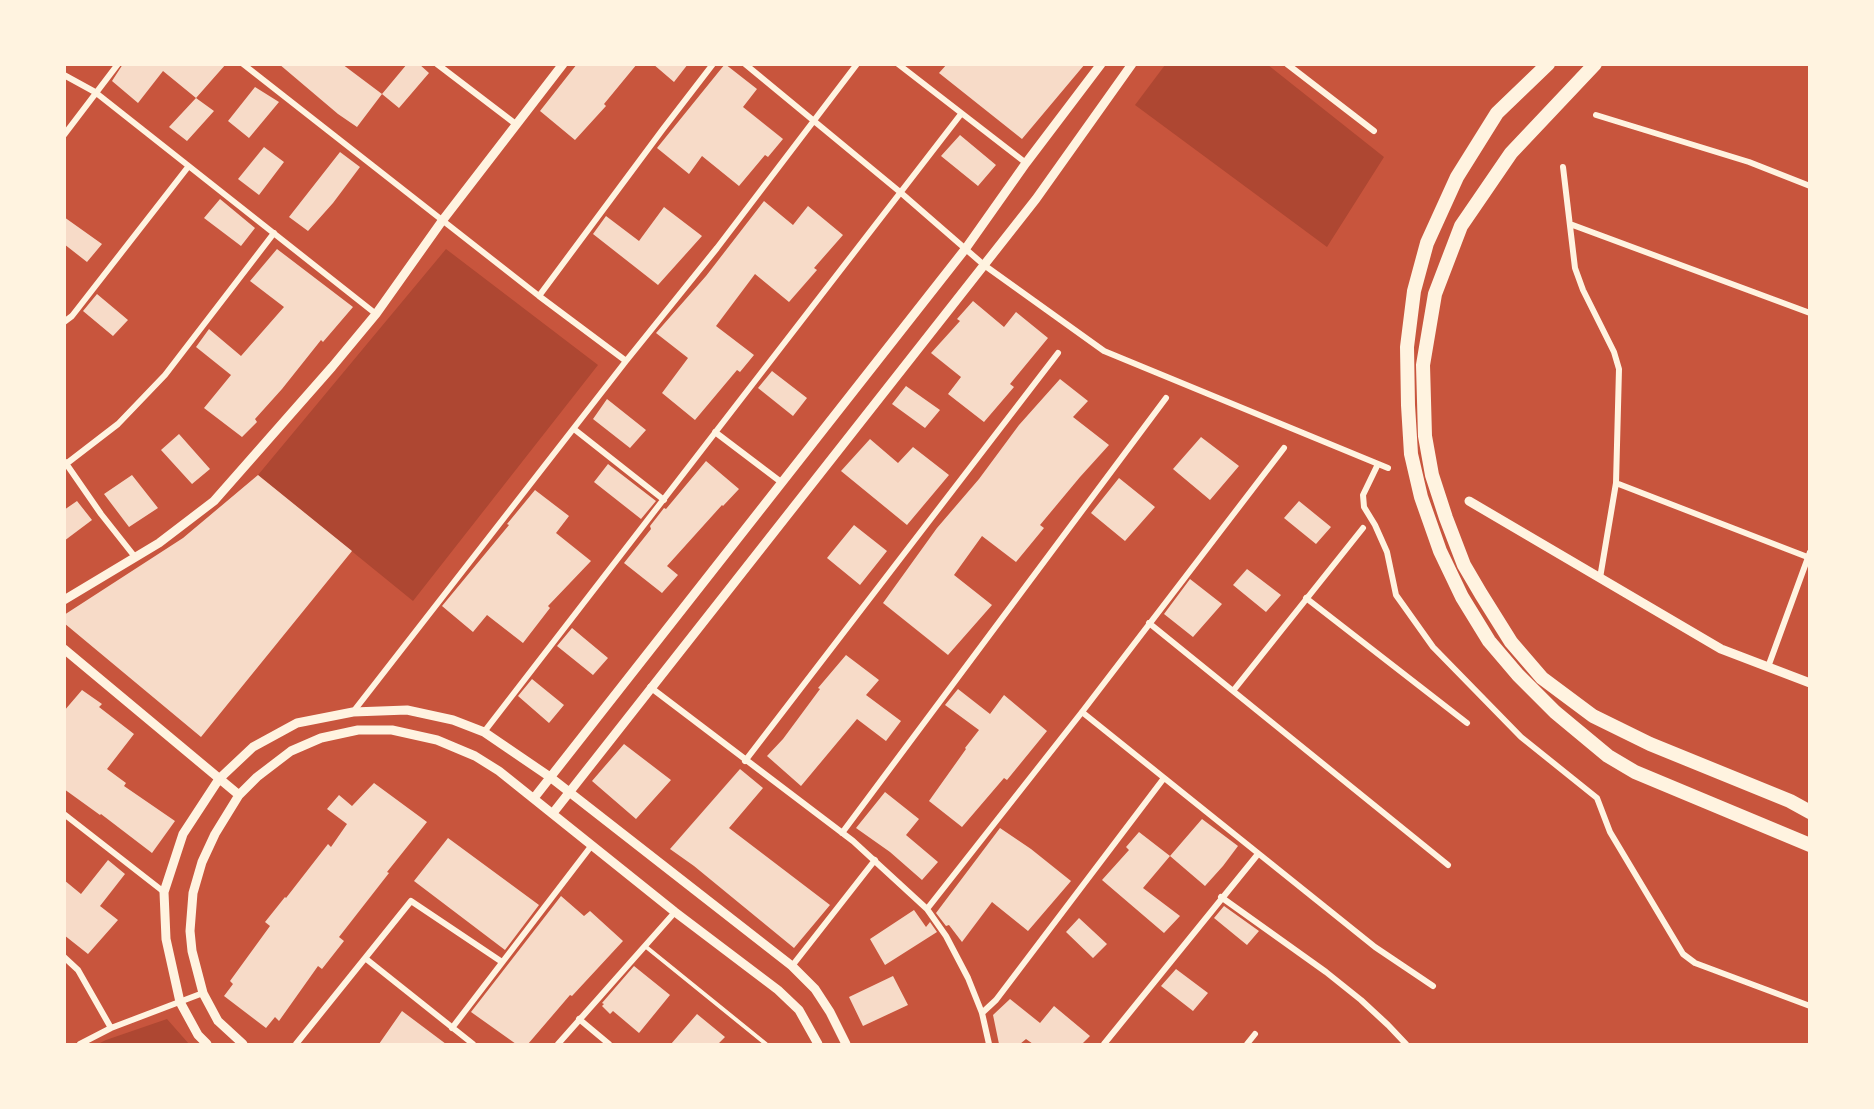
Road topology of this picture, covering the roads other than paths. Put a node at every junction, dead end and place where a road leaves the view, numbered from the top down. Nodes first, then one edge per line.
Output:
1 (118, 64) edge
2 (243, 64) edge
3 (436, 64) edge
4 (563, 64) edge
5 (713, 64) edge
6 (745, 64) edge
7 (857, 64) edge
8 (898, 64) edge
9 (1101, 64) edge
10 (1132, 64) edge
11 (1287, 64) edge
12 (1548, 64) edge
13 (1595, 64) edge
14 (64, 75) edge
15 (96, 93) junction
16 (961, 114) junction
17 (1596, 115) dead end
18 (814, 120) junction
19 (517, 126) junction
20 (1374, 131) dead end
21 (64, 135) edge
22 (1026, 163) junction
23 (188, 167) junction
24 (1563, 167) dead end
25 (1809, 186) edge
26 (900, 192) junction
27 (442, 221) junction
28 (1570, 224) junction
29 (274, 233) junction
30 (966, 248) junction
31 (984, 266) junction
32 (539, 296) junction
33 (1809, 313) edge
34 (376, 314) junction
35 (64, 322) edge
36 (1058, 353) dead end
37 (626, 361) junction
38 (1166, 398) dead end
39 (574, 429) junction
40 (715, 432) junction
41 (1284, 448) dead end
42 (65, 462) edge
43 (1378, 464) junction
44 (1388, 468) dead end
45 (781, 482) junction
46 (1616, 483) junction
47 (664, 500) junction
48 (1469, 501) dead end
49 (1363, 528) dead end
50 (1809, 556) edge
51 (135, 557) junction
52 (1600, 578) junction
53 (1306, 598) junction
54 (64, 600) edge
55 (1149, 623) junction
56 (64, 649) edge
57 (1768, 667) junction
58 (1809, 682) edge
59 (650, 687) junction
60 (1233, 691) junction
61 (353, 712) junction
62 (1082, 712) junction
63 (1467, 723) dead end
64 (484, 732) junction
65 (745, 761) junction
66 (550, 777) junction
67 (1164, 778) junction
68 (219, 779) junction
69 (569, 792) junction
70 (239, 795) junction
71 (534, 798) junction
72 (1809, 812) edge
73 (553, 813) junction
74 (64, 814) edge
75 (842, 833) junction
76 (592, 845) junction
77 (1809, 845) edge
78 (1258, 854) junction
79 (875, 860) junction
80 (1448, 865) dead end
81 (164, 892) junction
82 (1221, 897) junction
83 (927, 909) junction
84 (675, 912) junction
85 (644, 946) junction
86 (64, 957) edge
87 (365, 958) junction
88 (502, 962) junction
89 (792, 966) junction
90 (1433, 986) dead end
91 (202, 993) junction
92 (180, 1002) junction
93 (1809, 1006) edge
94 (982, 1013) junction
95 (579, 1019) junction
96 (111, 1028) junction
97 (452, 1028) junction
98 (1255, 1034) dead end
99 (298, 1042) edge
100 (80, 1044) edge
101 (207, 1044) edge
102 (243, 1044) edge
103 (307, 1044) edge
104 (473, 1044) edge
105 (558, 1044) edge
106 (609, 1044) edge
107 (766, 1044) edge
108 (818, 1044) edge
109 (846, 1044) edge
110 (988, 1044) edge
111 (1104, 1044) edge
112 (1247, 1044) edge
113 (1406, 1044) edge

1 - 15 street
2 - 27 street
3 - 19 street
4 - 19 street
5 - 32 street
6 - 18 street
7 - 18 street
8 - 16 street
9 - 22 street
10 - 31 street
11 - 20 street
12 - 77 highway
13 - 72 highway
14 - 15 street
15 - 21 street
15 - 23 street
16 - 22 street
16 - 26 street
17 - 25 street
18 - 26 street
18 - 37 street
19 - 27 street
22 - 30 street
23 - 29 street
23 - 35 street
24 - 28 street
26 - 30 street
26 - 40 street
27 - 32 street
27 - 34 street
28 - 33 street
28 - 46 street
29 - 34 street
29 - 42 street
30 - 31 street
30 - 45 street
31 - 43 street
31 - 59 street
32 - 37 street
34 - 51 street
36 - 65 street
37 - 39 street
38 - 75 street
39 - 47 street
39 - 61 street
40 - 45 street
40 - 47 street
41 - 55 street
42 - 51 street
43 - 44 street
43 - 93 street
45 - 66 street
46 - 50 street
46 - 52 street
47 - 64 street
48 - 52 street
49 - 53 street
50 - 57 street
51 - 54 street
52 - 57 street
53 - 60 street
53 - 63 street
55 - 60 street
55 - 62 street
56 - 68 street
57 - 58 street
59 - 65 street
59 - 69 street
60 - 80 street
61 - 64 street
61 - 68 street
62 - 67 street
62 - 83 street
64 - 66 street
65 - 75 street
66 - 69 street
66 - 71 street
67 - 78 street
67 - 94 street
68 - 70 street
68 - 81 street
69 - 73 street
69 - 89 street
70 - 71 street
70 - 91 street
71 - 73 street
73 - 76 street
74 - 81 street
75 - 79 street
76 - 84 street
76 - 88 street
78 - 82 street
78 - 90 street
79 - 83 street
79 - 89 street
81 - 92 street
82 - 111 street
82 - 113 street
83 - 94 street
84 - 85 street
84 - 108 street
85 - 95 street
85 - 107 lane
86 - 96 street
87 - 88 street
87 - 97 street
87 - 99 street
88 - 97 street
89 - 109 street
91 - 92 street
91 - 102 street
92 - 96 street
92 - 101 street
94 - 110 street
95 - 105 street
95 - 106 street
96 - 100 street
97 - 104 street
98 - 112 street
99 - 103 lane

